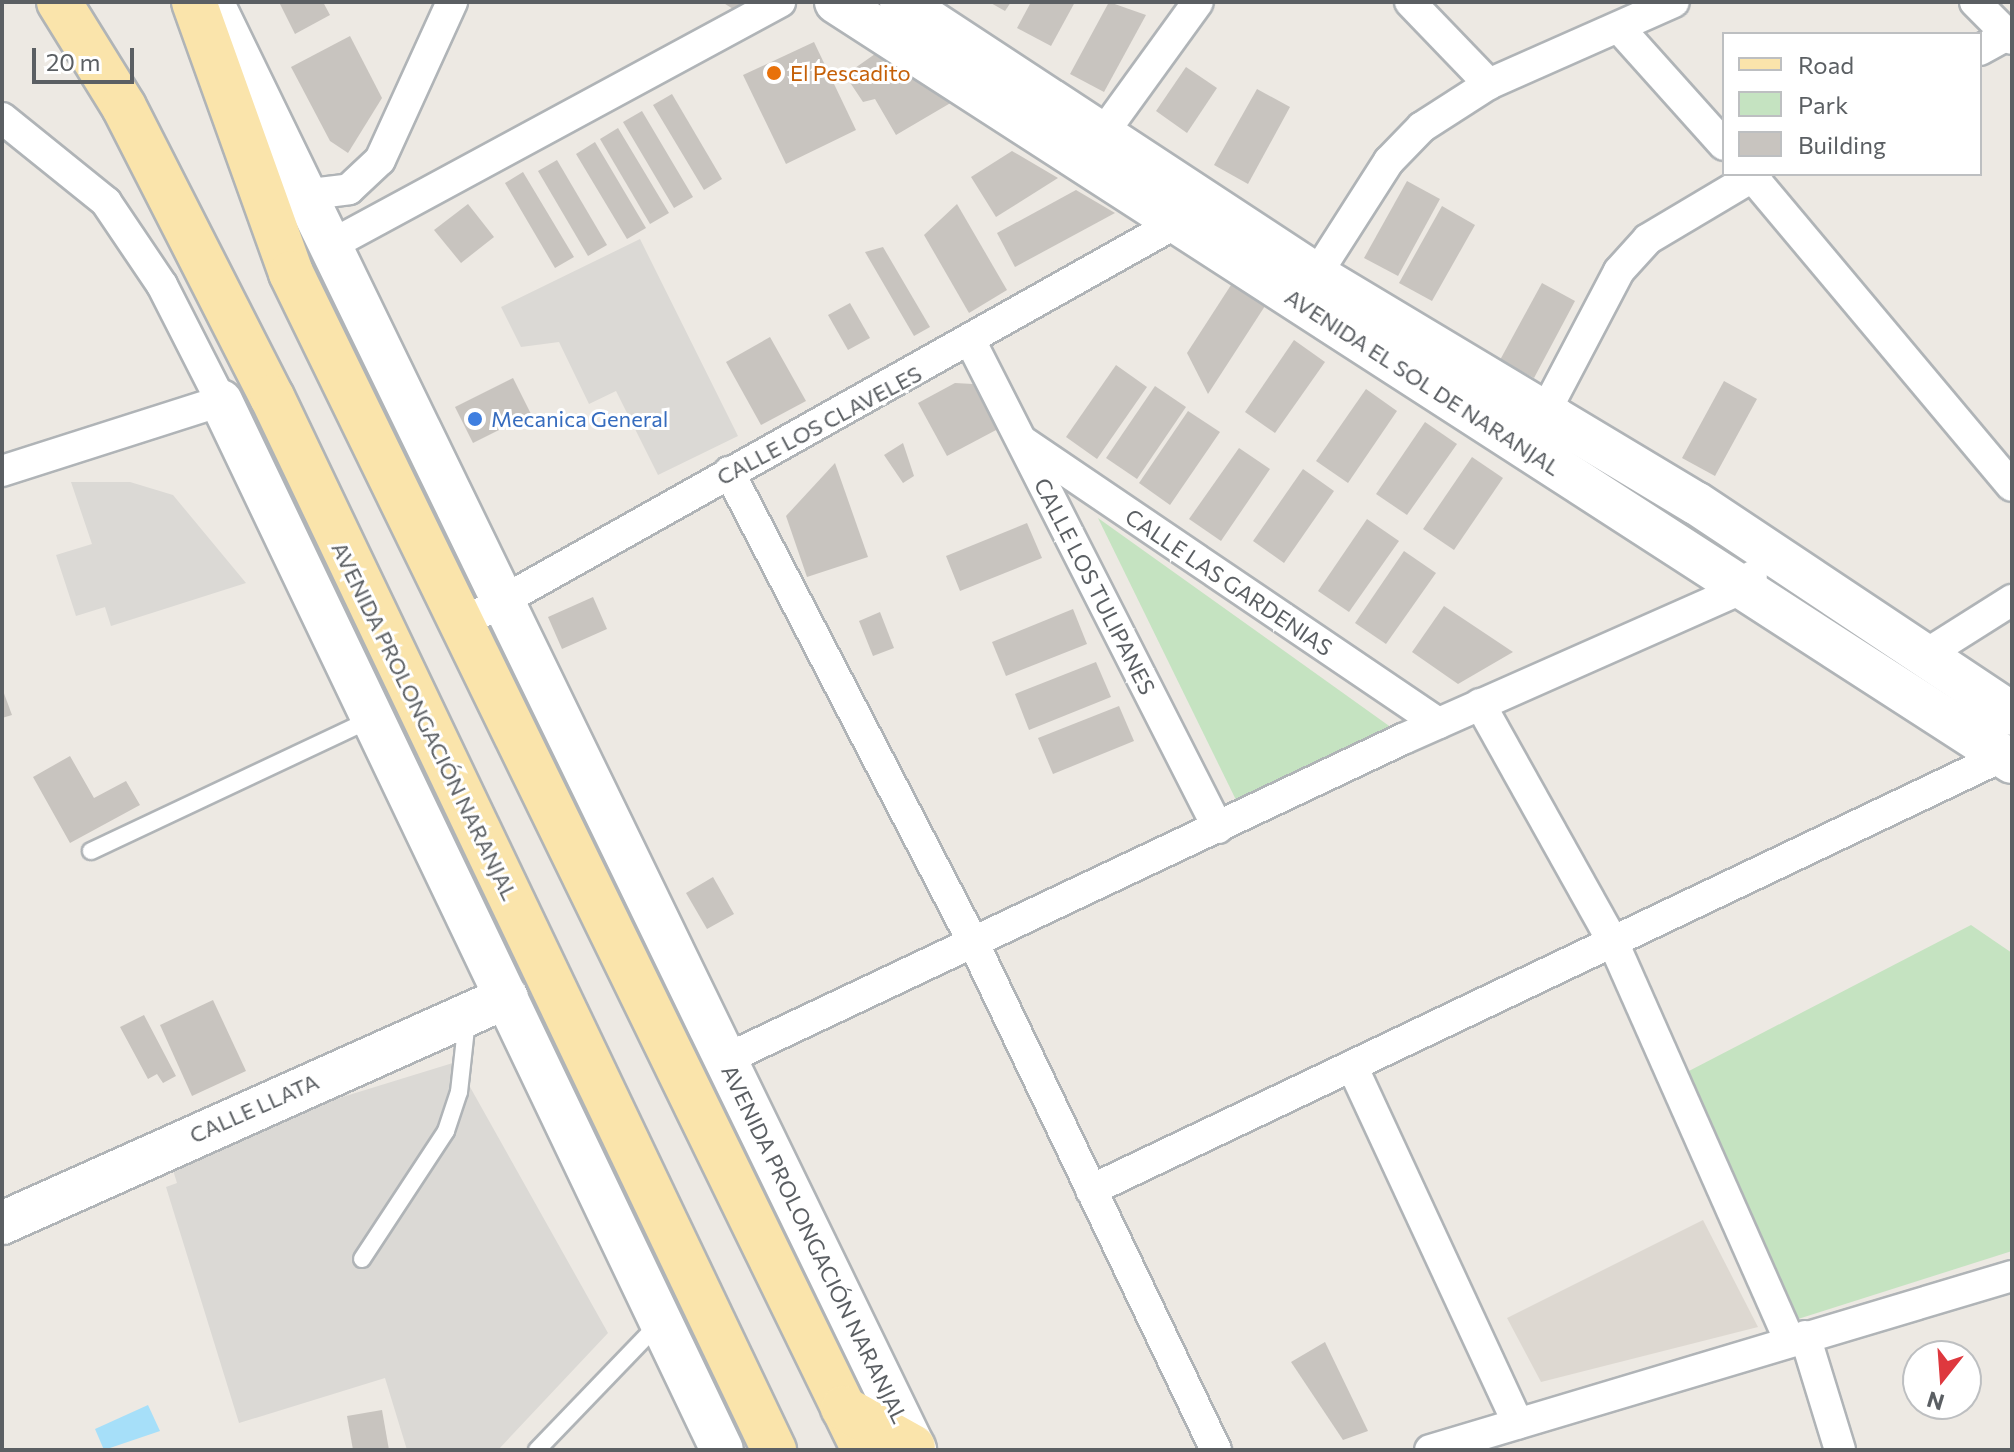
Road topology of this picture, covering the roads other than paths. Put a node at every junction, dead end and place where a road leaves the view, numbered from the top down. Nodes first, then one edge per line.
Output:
1 (59, 2) edge
2 (194, 2) edge
3 (212, 2) edge
4 (452, 2) edge
5 (780, 2) edge
6 (836, 2) edge
7 (901, 2) edge
8 (1198, 2) edge
9 (1410, 2) edge
10 (1674, 2) edge
11 (1975, 2) edge
12 (1619, 28) junction
13 (2011, 35) edge
14 (1982, 49) edge
15 (1489, 84) junction
16 (2, 118) edge
17 (1101, 136) junction
18 (1722, 143) edge
19 (1751, 176) edge
20 (1754, 176) edge
21 (311, 194) junction
22 (1174, 224) junction
23 (329, 246) junction
24 (1316, 275) junction
25 (972, 344) junction
26 (221, 401) junction
27 (1545, 412) junction
28 (1021, 440) junction
29 (2, 471) edge
30 (729, 472) junction
31 (2012, 486) edge
32 (1770, 552) junction
33 (1744, 588) junction
34 (2012, 600) edge
35 (501, 602) junction
36 (463, 623) junction
37 (1925, 655) junction
38 (1480, 704) junction
39 (2012, 714) edge
40 (375, 718) junction
41 (1438, 723) junction
42 (2007, 759) edge
43 (1218, 828) junction
44 (91, 851) dead end
45 (1613, 942) junction
46 (974, 944) junction
47 (507, 997) junction
48 (468, 1014) junction
49 (726, 1059) junction
50 (1352, 1066) junction
51 (1091, 1190) junction
52 (2, 1223) edge
53 (362, 1259) dead end
54 (2012, 1276) edge
55 (660, 1322) junction
56 (1797, 1338) junction
57 (843, 1408) junction
58 (1518, 1423) junction
59 (759, 1438) edge
60 (914, 1448) edge
61 (537, 1450) edge
62 (722, 1450) edge
63 (864, 1450) edge
64 (1216, 1450) edge
65 (1430, 1450) edge
66 (1840, 1450) edge

1 - 59 main road, AVENIDA PROLONGACIÓN NARANJAL
2 - 36 main road, AVENIDA PROLONGACIÓN NARANJAL
3 - 21 street, AVENIDA PROLONGACIÓN NARANJAL
4 - 21 street
5 - 23 street
6 - 22 street, AVENIDA EL SOL DE NARANJAL
7 - 17 street, AVENIDA EL SOL DE NARANJAL
8 - 17 street
9 - 15 street
10 - 12 street
11 - 13 street
12 - 15 street
12 - 18 street
13 - 14 street
15 - 24 street
16 - 26 street
17 - 24 street, AVENIDA EL SOL DE NARANJAL
19 - 27 street
20 - 31 street
21 - 23 street, AVENIDA PROLONGACIÓN NARANJAL
22 - 25 street, CALLE LOS CLAVELES
22 - 33 street, AVENIDA EL SOL DE NARANJAL
23 - 35 street, AVENIDA PROLONGACIÓN NARANJAL
24 - 27 street, AVENIDA EL SOL DE NARANJAL
25 - 28 street, CALLE LOS TULIPANES
25 - 30 street, CALLE LOS CLAVELES
26 - 29 street
26 - 40 street, AVENIDA PROLONGACIÓN NARANJAL
27 - 32 street, AVENIDA EL SOL DE NARANJAL
28 - 41 street, CALLE LAS GARDENIAS
28 - 43 street, CALLE LOS TULIPANES
30 - 35 street, CALLE LOS CLAVELES
30 - 46 street
32 - 33 street
32 - 37 street, AVENIDA EL SOL DE NARANJAL
33 - 38 street
33 - 42 street, AVENIDA EL SOL DE NARANJAL
34 - 37 street
35 - 36 street, CALLE LOS CLAVELES
35 - 49 street, AVENIDA PROLONGACIÓN NARANJAL
36 - 57 main road, AVENIDA PROLONGACIÓN NARANJAL
37 - 39 street, AVENIDA EL SOL DE NARANJAL
38 - 41 street
38 - 45 street
40 - 44 lane
40 - 47 street, AVENIDA PROLONGACIÓN NARANJAL
41 - 43 street
42 - 45 street
43 - 46 street
45 - 50 street
45 - 56 street
46 - 49 street
46 - 51 street
47 - 48 street, CALLE LLATA
47 - 55 street, AVENIDA PROLONGACIÓN NARANJAL
48 - 52 street, CALLE LLATA
48 - 53 lane
49 - 60 street, AVENIDA PROLONGACIÓN NARANJAL
50 - 51 street
50 - 58 street
51 - 64 street
54 - 56 street
55 - 61 lane
55 - 62 street, AVENIDA PROLONGACIÓN NARANJAL
56 - 58 street
56 - 66 street
57 - 60 main road
57 - 63 main road, AVENIDA PROLONGACIÓN NARANJAL
58 - 65 street

